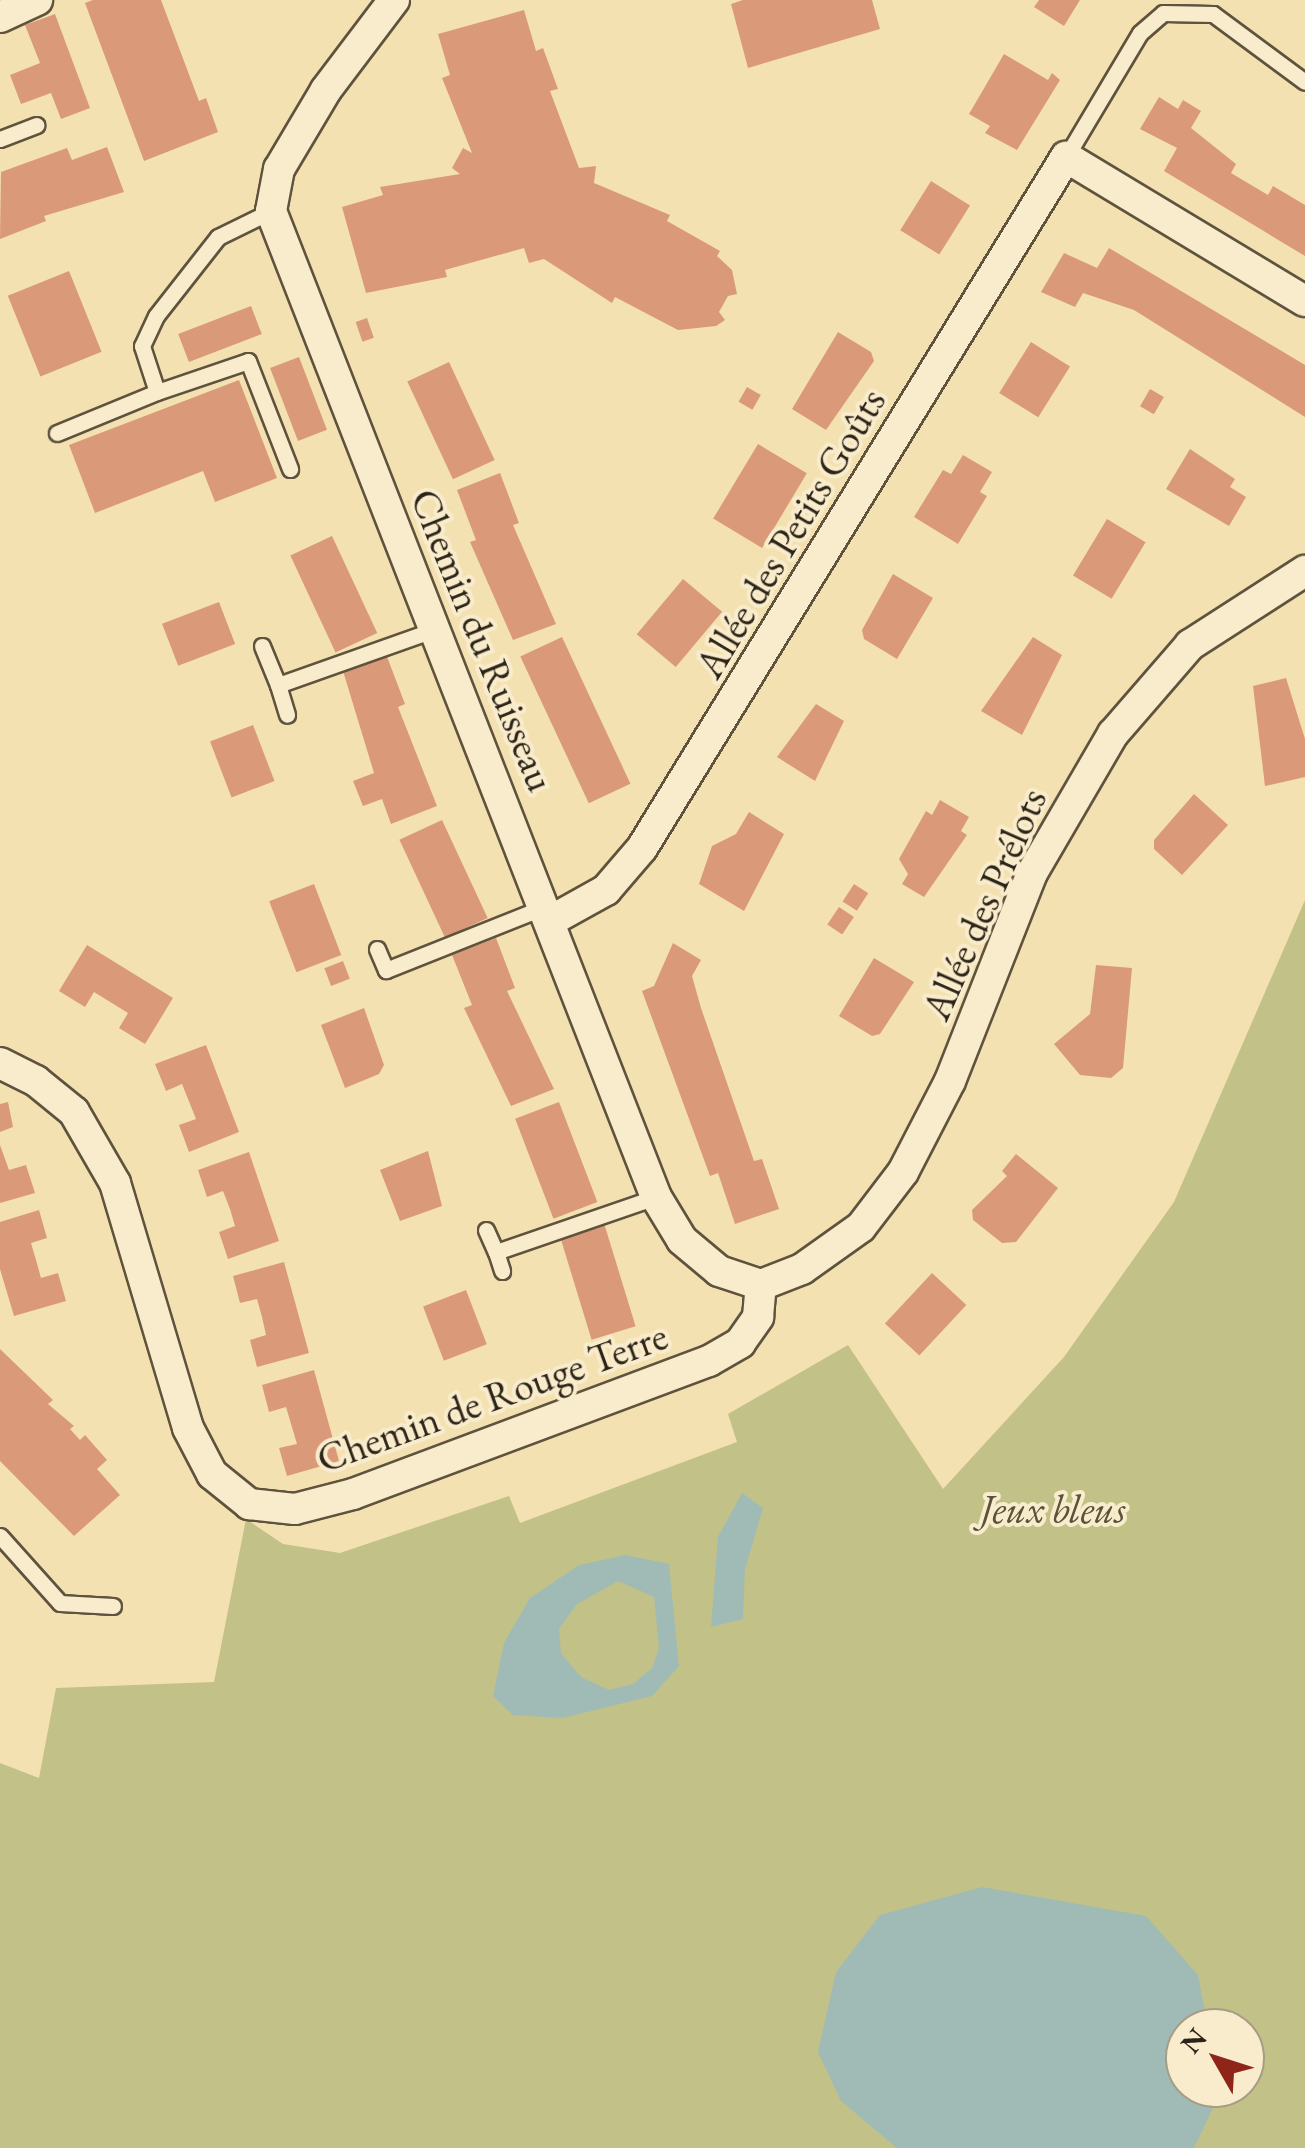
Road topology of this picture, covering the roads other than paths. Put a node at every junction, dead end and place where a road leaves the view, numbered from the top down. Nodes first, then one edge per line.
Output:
1 (37, 0) edge
2 (394, 0) edge
3 (0, 17) edge
4 (1305, 82) edge
5 (36, 125) dead end
6 (0, 139) edge
7 (1066, 158) junction
8 (272, 211) junction
9 (1305, 300) edge
10 (157, 392) junction
11 (58, 433) dead end
12 (290, 470) dead end
13 (1305, 571) edge
14 (434, 630) junction
15 (262, 646) dead end
16 (278, 686) junction
17 (287, 714) dead end
18 (549, 913) junction
19 (377, 949) dead end
20 (386, 970) junction
21 (393, 986) dead end
22 (0, 1063) edge
23 (656, 1197) junction
24 (486, 1230) dead end
25 (496, 1252) junction
26 (502, 1271) dead end
27 (762, 1285) junction
28 (0, 1536) edge
29 (113, 1606) dead end

1 - 3 street
2 - 8 street
4 - 7 lane, Allée des Petits Goûts
5 - 6 lane
7 - 9 street
7 - 18 street, Allée des Petits Goûts
8 - 10 lane
8 - 14 street, Chemin du Ruisseau
10 - 11 lane
10 - 12 lane
13 - 27 street, Allée des Prélots
14 - 16 lane
14 - 18 street, Chemin du Ruisseau
15 - 16 lane
16 - 17 lane
18 - 20 lane
18 - 23 street, Chemin du Ruisseau
19 - 20 lane
20 - 21 lane
22 - 27 street, Chemin de Rouge Terre
23 - 25 lane
23 - 27 street, Chemin du Ruisseau
24 - 25 lane
25 - 26 lane
28 - 29 lane

